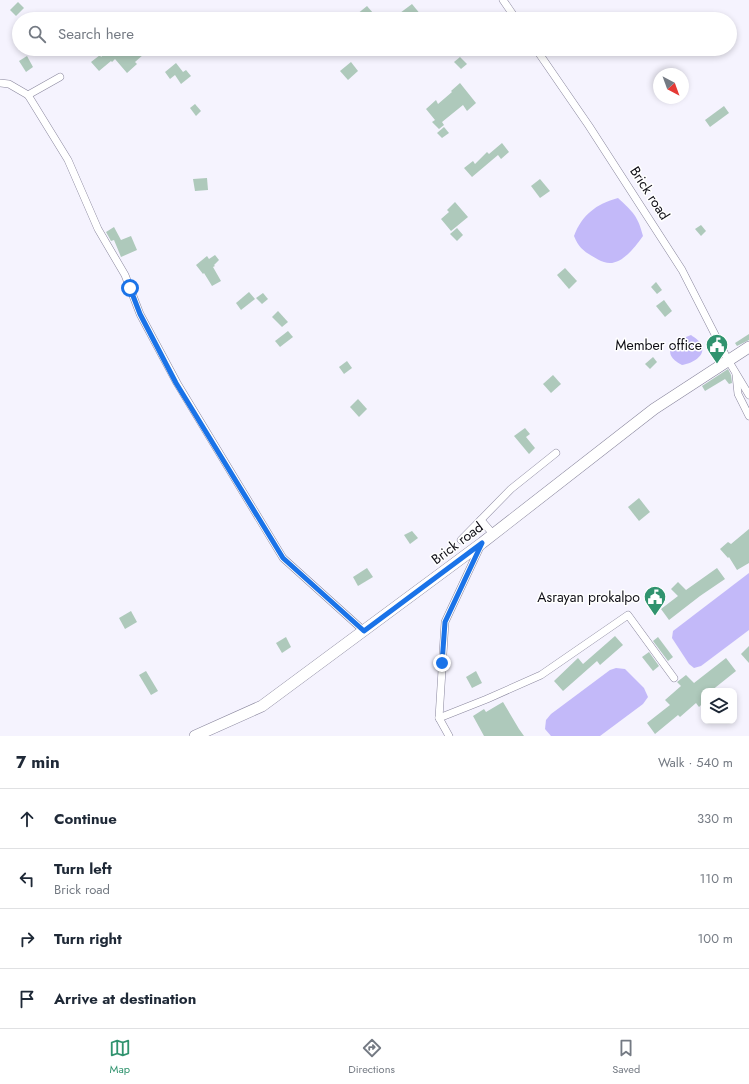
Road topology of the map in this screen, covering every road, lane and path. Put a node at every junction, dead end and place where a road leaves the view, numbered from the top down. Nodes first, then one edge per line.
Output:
1 (503, 0) edge
2 (511, 12) edge
3 (541, 56) edge
4 (60, 77) dead end
5 (0, 82) edge
6 (28, 95) junction
7 (749, 347) edge
8 (728, 360) junction
9 (736, 373) junction
10 (749, 395) edge
11 (749, 416) edge
12 (556, 453) dead end
13 (481, 520) junction
14 (493, 534) junction
15 (461, 540) dead end
16 (482, 543) junction
17 (364, 631) junction
18 (674, 678) dead end
19 (439, 718) junction
20 (195, 736) edge
21 (449, 736) edge

1 - 2 street
3 - 8 street, Brick road
4 - 6 street
5 - 6 street
6 - 17 street
7 - 8 main road, Brick road
8 - 9 street, Brick road
8 - 14 main road, Brick road
9 - 10 street, Brick road
9 - 11 street
12 - 13 street
13 - 14 street
13 - 15 street
14 - 16 main road, Brick road
16 - 17 main road, Brick road
16 - 19 street
17 - 20 main road, Brick road
18 - 19 street
19 - 21 street

